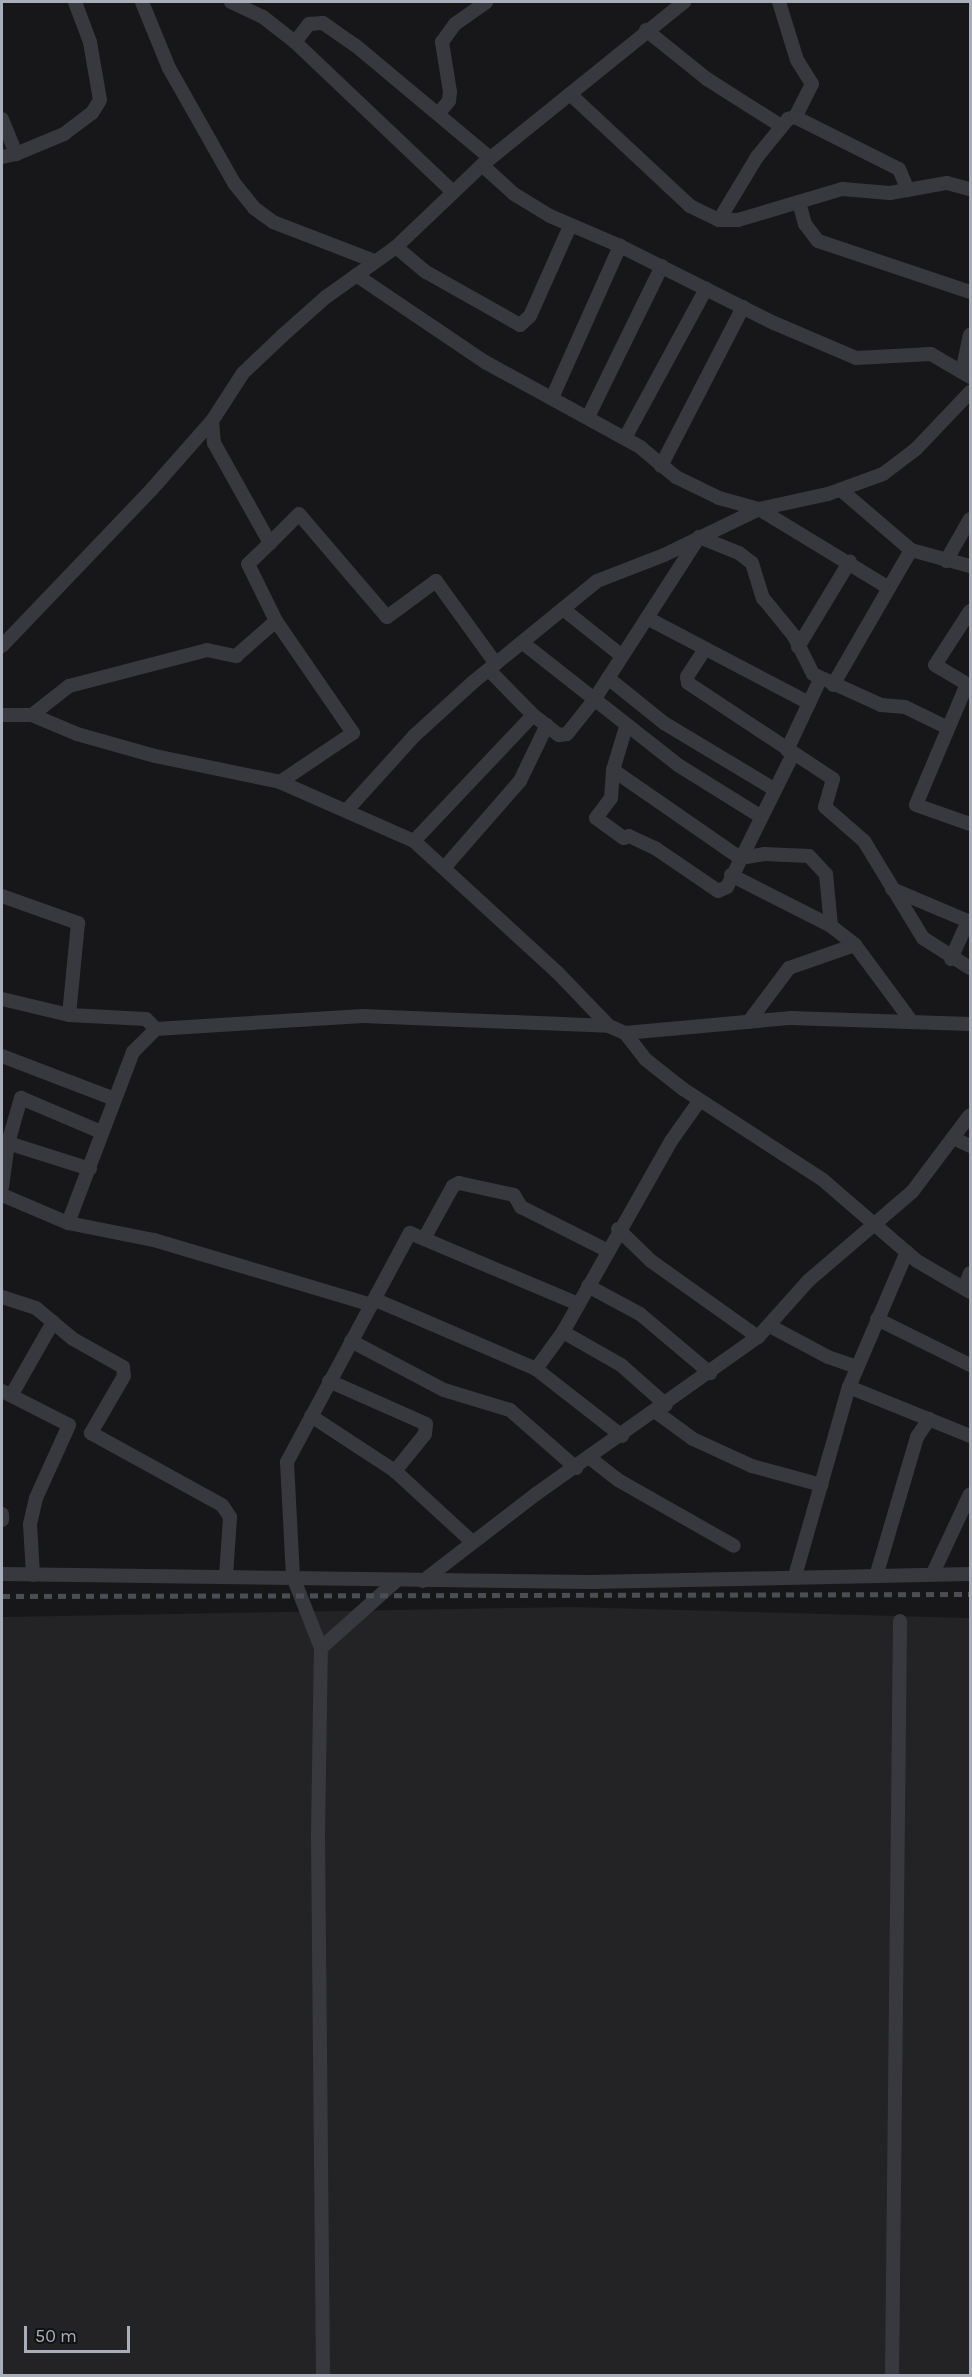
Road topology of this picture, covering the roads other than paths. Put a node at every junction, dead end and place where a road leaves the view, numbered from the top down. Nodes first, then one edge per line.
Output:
1 (75, 2) edge
2 (142, 2) edge
3 (231, 2) edge
4 (486, 2) edge
5 (684, 2) edge
6 (779, 2) edge
7 (646, 30) junction
8 (295, 42) junction
9 (570, 94) junction
10 (438, 114) junction
11 (795, 117) junction
12 (2, 119) edge
13 (781, 126) junction
14 (9, 156) edge
15 (486, 162) junction
16 (970, 189) edge
17 (908, 190) junction
18 (453, 192) junction
19 (799, 202) junction
20 (719, 220) junction
21 (570, 226) junction
22 (620, 246) junction
23 (396, 247) junction
24 (374, 261) junction
25 (662, 266) junction
26 (356, 275) junction
27 (706, 289) junction
28 (970, 292) edge
29 (743, 308) junction
30 (970, 335) edge
31 (966, 374) edge
32 (970, 392) edge
33 (552, 398) junction
34 (588, 417) junction
35 (212, 421) junction
36 (625, 438) junction
37 (661, 466) junction
38 (841, 490) junction
39 (759, 509) junction
40 (970, 519) edge
41 (699, 537) junction
42 (270, 543) junction
43 (911, 550) junction
44 (850, 561) junction
45 (946, 561) junction
46 (970, 566) edge
47 (889, 588) junction
48 (563, 609) junction
49 (970, 611) edge
50 (647, 618) junction
51 (276, 621) junction
52 (524, 643) junction
53 (2, 646) edge
54 (798, 647) junction
55 (705, 649) junction
56 (622, 656) junction
57 (493, 667) junction
58 (608, 678) junction
59 (820, 680) junction
60 (833, 685) junction
61 (969, 685) edge
62 (594, 700) junction
63 (810, 703) junction
64 (2, 714) edge
65 (32, 715) junction
66 (533, 715) junction
67 (547, 725) junction
68 (626, 727) junction
69 (948, 728) junction
70 (790, 752) junction
71 (613, 770) junction
72 (280, 782) junction
73 (774, 789) junction
74 (347, 810) junction
75 (760, 816) junction
76 (970, 824) edge
77 (414, 841) junction
78 (740, 858) junction
79 (444, 868) junction
80 (731, 875) junction
81 (892, 889) junction
82 (2, 896) edge
83 (970, 921) edge
84 (831, 926) junction
85 (855, 945) junction
86 (951, 959) junction
87 (970, 968) edge
88 (2, 999) edge
89 (69, 1015) junction
90 (750, 1020) junction
91 (912, 1022) junction
92 (970, 1024) edge
93 (609, 1026) junction
94 (156, 1029) junction
95 (625, 1033) junction
96 (2, 1056) edge
97 (112, 1098) junction
98 (700, 1100) junction
99 (970, 1115) edge
100 (102, 1132) junction
101 (953, 1138) junction
102 (8, 1143) junction
103 (970, 1146) edge
104 (90, 1168) junction
105 (2, 1187) edge
106 (2, 1195) edge
107 (69, 1222) junction
108 (874, 1222) junction
109 (618, 1229) junction
110 (425, 1237) junction
111 (606, 1250) junction
112 (907, 1252) junction
113 (970, 1273) edge
114 (588, 1286) junction
115 (967, 1290) edge
116 (2, 1297) edge
117 (374, 1303) junction
118 (578, 1304) junction
119 (877, 1319) junction
120 (53, 1322) junction
121 (770, 1326) junction
122 (563, 1332) junction
123 (758, 1337) junction
124 (351, 1341) junction
125 (970, 1365) edge
126 (856, 1367) junction
127 (536, 1369) junction
128 (710, 1373) junction
129 (329, 1381) junction
130 (849, 1387) junction
131 (7, 1393) edge
132 (661, 1408) junction
133 (311, 1416) junction
134 (929, 1419) junction
135 (69, 1425) junction
136 (91, 1433) junction
137 (622, 1436) junction
138 (970, 1436) edge
139 (590, 1458) junction
140 (576, 1468) junction
141 (395, 1472) junction
142 (821, 1485) junction
143 (970, 1494) edge
144 (2, 1514) edge
145 (2, 1520) edge
146 (471, 1541) junction
147 (734, 1546) dead end
148 (877, 1573) junction
149 (933, 1573) junction
150 (2, 1574) edge
151 (970, 1574) edge
152 (33, 1575) junction
153 (226, 1575) junction
154 (795, 1576) junction
155 (293, 1577) junction
156 (396, 1581) junction
157 (423, 1581) junction
158 (900, 1621) dead end
159 (321, 1648) junction
160 (323, 2376) edge
161 (892, 2376) edge

1 - 14 street
2 - 24 street
3 - 8 street
4 - 10 street
5 - 7 street
6 - 11 street
7 - 9 street
7 - 13 street
8 - 10 street
8 - 18 street
9 - 15 street
9 - 20 street
10 - 15 street
11 - 13 street
11 - 17 street
12 - 14 street
13 - 20 street
15 - 18 street
15 - 21 street
16 - 17 street
17 - 19 street
18 - 23 street
19 - 20 street
19 - 28 street
21 - 22 street
21 - 23 street
22 - 25 street
22 - 33 street
23 - 24 street
24 - 26 street
25 - 27 street
25 - 34 street
26 - 33 street
26 - 35 street
27 - 29 street
27 - 36 street
29 - 31 street
29 - 37 street
30 - 31 street
32 - 38 street
33 - 34 street
34 - 36 street
35 - 42 street
35 - 53 street
36 - 37 street
37 - 39 street
38 - 39 street
38 - 43 street
39 - 41 street
39 - 44 street
40 - 45 street
41 - 48 street
41 - 50 street
41 - 54 street
42 - 51 street
42 - 57 street
43 - 45 street
43 - 47 street
44 - 47 street
44 - 54 street
45 - 46 street
47 - 60 street
48 - 52 street
48 - 56 street
49 - 61 street
50 - 55 street
50 - 56 street
51 - 65 street
51 - 72 street
52 - 57 street
52 - 62 street
54 - 59 street
55 - 63 street
55 - 70 street
56 - 58 street
57 - 66 street
57 - 74 street
58 - 62 street
58 - 73 street
59 - 60 street
59 - 63 street
60 - 69 street
61 - 69 street
62 - 67 street
62 - 68 street
63 - 70 street
64 - 65 street
65 - 72 street
66 - 67 street
66 - 77 street
67 - 79 street
68 - 71 street
68 - 75 street
69 - 76 street
70 - 73 street
70 - 81 street
71 - 78 street
71 - 80 street
72 - 74 street
73 - 75 street
74 - 77 street
75 - 78 street
77 - 79 street
78 - 80 street
78 - 84 street
79 - 93 street
80 - 84 street
81 - 83 street
81 - 86 street
82 - 89 street
83 - 86 street
84 - 85 street
85 - 90 street
85 - 91 street
86 - 87 street
88 - 89 street
89 - 94 street
90 - 91 street
90 - 95 street
91 - 92 street
93 - 94 street
93 - 95 street
94 - 97 street
95 - 98 street
96 - 97 street
97 - 100 street
98 - 108 street
98 - 109 street
99 - 101 street
100 - 102 street
100 - 104 street
101 - 103 street
101 - 108 street
102 - 104 street
102 - 105 street
104 - 107 street
106 - 107 street
107 - 117 street
108 - 112 street
108 - 121 street
109 - 111 street
109 - 123 street
110 - 111 street
110 - 117 street
110 - 118 street
111 - 114 street
112 - 115 street
112 - 119 street
113 - 115 street
114 - 118 street
114 - 128 street
116 - 120 street
117 - 124 street
117 - 127 street
118 - 122 street
119 - 125 street
119 - 126 street
120 - 131 street
120 - 136 street
121 - 123 street
121 - 126 street
122 - 127 street
122 - 132 street
123 - 128 street
124 - 129 street
124 - 140 street
126 - 130 street
127 - 137 street
128 - 132 street
129 - 133 street
129 - 141 street
130 - 134 street
130 - 142 street
131 - 135 street
132 - 137 street
132 - 142 street
133 - 141 street
133 - 155 street
134 - 138 street
134 - 148 street
135 - 136 street
135 - 152 street
136 - 153 street
137 - 139 street
139 - 140 street
139 - 147 street
140 - 146 street
141 - 146 street
142 - 154 street
143 - 149 street
144 - 145 street
146 - 157 street
148 - 149 street
148 - 154 street
149 - 151 street
150 - 152 street
152 - 153 street
153 - 155 street
154 - 157 street
155 - 156 street
155 - 159 street
156 - 157 street
156 - 159 street
158 - 161 street
159 - 160 street

